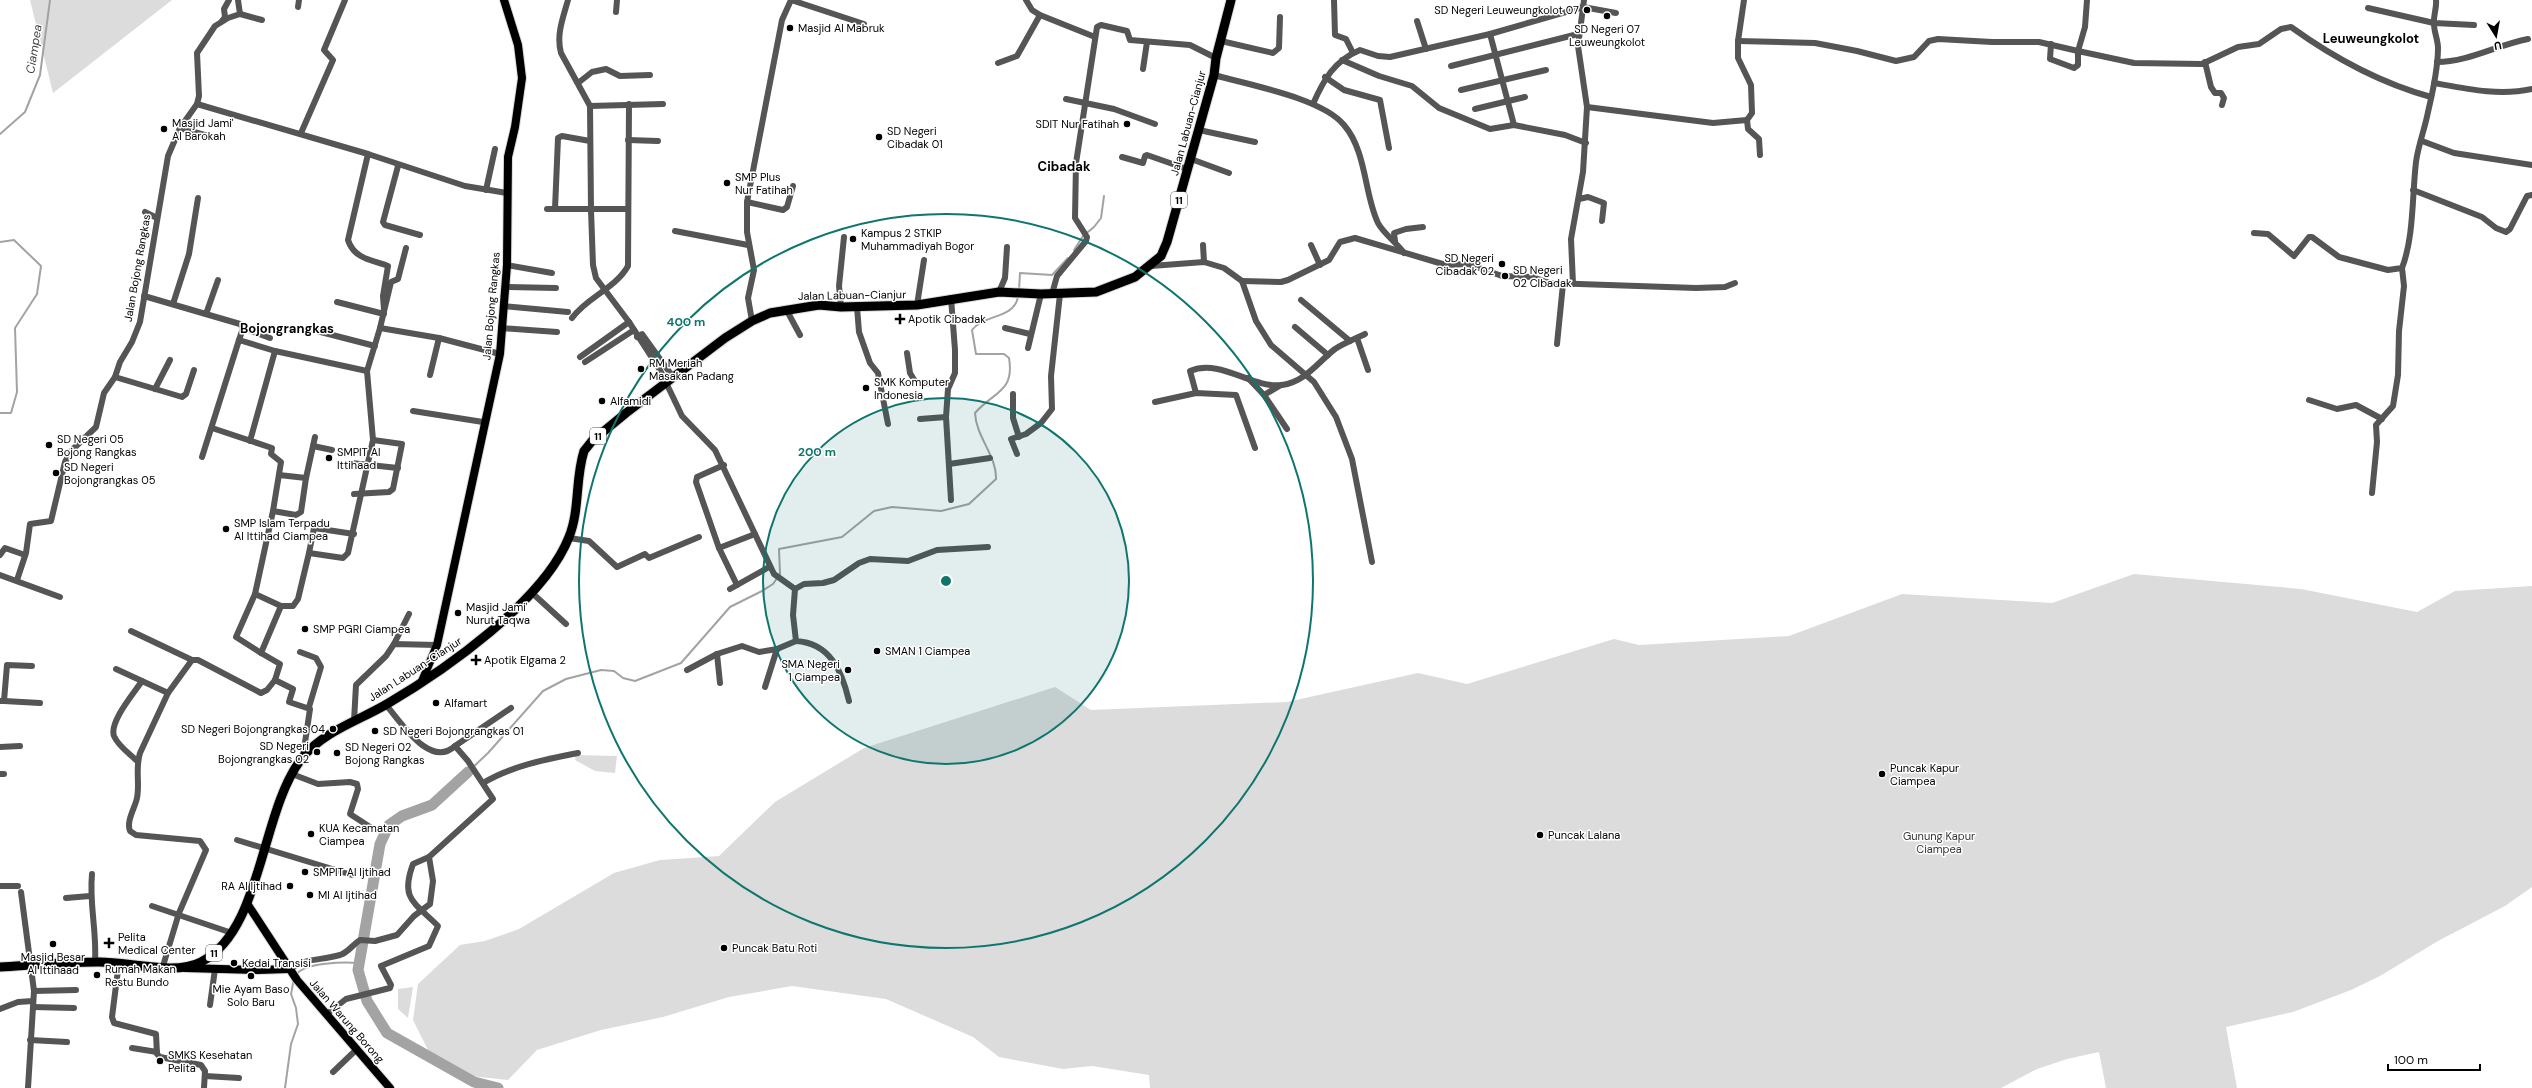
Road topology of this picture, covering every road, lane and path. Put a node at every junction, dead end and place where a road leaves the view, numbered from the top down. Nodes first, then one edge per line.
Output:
1 (229, 0) edge
2 (238, 0) edge
3 (299, 0) edge
4 (345, 0) edge
5 (504, 0) edge
6 (568, 0) edge
7 (617, 0) edge
8 (791, 0) edge
9 (1026, 0) edge
10 (1231, 0) edge
11 (1334, 0) edge
12 (1584, 0) edge
13 (1744, 0) edge
14 (2087, 0) edge
15 (2436, 0) edge
16 (298, 7) dead end
17 (1583, 8) junction
18 (2368, 8) dead end
19 (616, 12) dead end
20 (1616, 13) dead end
21 (240, 14) junction
22 (1040, 15) junction
23 (1280, 16) dead end
24 (262, 20) dead end
25 (1417, 21) dead end
26 (220, 22) junction
27 (2434, 23) junction
28 (864, 24) dead end
29 (2474, 25) dead end
30 (1490, 34) junction
31 (1578, 34) junction
32 (1095, 37) junction
33 (2528, 39) dead end
34 (1221, 41) junction
35 (1738, 41) junction
36 (1148, 42) junction
37 (2051, 44) junction
38 (1426, 49) junction
39 (2078, 51) junction
40 (1353, 53) junction
41 (1496, 54) junction
42 (1216, 58) junction
43 (1342, 60) junction
44 (2205, 62) junction
45 (2437, 62) junction
46 (998, 63) dead end
47 (1451, 66) dead end
48 (1143, 69) dead end
49 (1546, 70) dead end
50 (1214, 74) junction
51 (650, 75) dead end
52 (1325, 77) junction
53 (1502, 80) junction
54 (578, 83) junction
55 (2434, 83) junction
56 (2532, 89) edge
57 (1461, 90) dead end
58 (1525, 97) dead end
59 (2431, 97) junction
60 (1066, 99) dead end
61 (1508, 102) junction
62 (197, 104) junction
63 (629, 104) junction
64 (663, 104) dead end
65 (1084, 104) junction
66 (1313, 104) junction
67 (2222, 105) dead end
68 (590, 106) junction
69 (1587, 107) junction
70 (1475, 109) dead end
71 (1747, 120) junction
72 (1155, 124) dead end
73 (1514, 125) junction
74 (180, 128) junction
75 (1199, 130) junction
76 (301, 133) junction
77 (208, 136) dead end
78 (628, 140) junction
79 (590, 141) junction
80 (2422, 141) junction
81 (658, 142) dead end
82 (1255, 142) dead end
83 (1586, 143) junction
84 (1389, 148) dead end
85 (495, 149) dead end
86 (368, 154) junction
87 (1760, 155) dead end
88 (1122, 157) dead end
89 (1191, 159) junction
90 (2532, 165) edge
91 (398, 166) junction
92 (1187, 169) junction
93 (1229, 173) dead end
94 (793, 186) dead end
95 (486, 190) junction
96 (2413, 190) junction
97 (507, 193) junction
98 (2532, 195) edge
99 (198, 198) dead end
100 (1579, 199) junction
101 (747, 202) junction
102 (628, 208) junction
103 (547, 209) dead end
104 (555, 209) junction
105 (591, 210) junction
106 (145, 212) dead end
107 (157, 218) junction
108 (1602, 221) dead end
109 (1423, 227) dead end
110 (675, 231) dead end
111 (2254, 233) dead end
112 (420, 235) dead end
113 (844, 237) dead end
114 (1395, 241) junction
115 (748, 245) junction
116 (1203, 245) dead end
117 (1311, 245) dead end
118 (1007, 247) dead end
119 (406, 248) dead end
120 (1404, 253) junction
121 (924, 260) dead end
122 (1204, 262) junction
123 (507, 265) junction
124 (1320, 265) junction
125 (1151, 266) junction
126 (2402, 268) junction
127 (552, 273) dead end
128 (218, 280) dead end
129 (1242, 281) junction
130 (1735, 283) dead end
131 (1563, 284) junction
132 (1573, 284) junction
133 (505, 287) junction
134 (556, 288) dead end
135 (605, 292) junction
136 (999, 292) junction
137 (1041, 294) junction
138 (1056, 294) junction
139 (144, 296) junction
140 (950, 298) junction
141 (1302, 300) dead end
142 (337, 302) dead end
143 (172, 304) junction
144 (917, 305) junction
145 (503, 306) junction
146 (841, 307) junction
147 (857, 307) junction
148 (786, 309) junction
149 (384, 312) junction
150 (568, 312) dead end
151 (206, 314) junction
152 (572, 318) dead end
153 (752, 320) junction
154 (629, 322) junction
155 (1295, 327) dead end
156 (242, 328) junction
157 (380, 328) junction
158 (501, 328) junction
159 (1005, 328) dead end
160 (313, 330) dead end
161 (634, 330) junction
162 (558, 332) dead end
163 (1030, 334) junction
164 (1365, 334) dead end
165 (800, 335) dead end
166 (270, 338) dead end
167 (439, 338) junction
168 (1357, 338) junction
169 (239, 340) junction
170 (1350, 341) junction
171 (1557, 344) dead end
172 (375, 346) junction
173 (1028, 348) dead end
174 (275, 351) junction
175 (907, 353) dead end
176 (500, 354) junction
177 (1328, 355) junction
178 (580, 357) dead end
179 (170, 360) dead end
180 (585, 362) dead end
181 (194, 370) dead end
182 (1368, 370) dead end
183 (367, 371) junction
184 (1307, 374) junction
185 (430, 375) dead end
186 (115, 377) junction
187 (1246, 377) junction
188 (670, 380) junction
189 (950, 384) junction
190 (1281, 385) junction
191 (155, 389) junction
192 (1196, 393) junction
193 (1012, 394) dead end
194 (1264, 395) junction
195 (2309, 400) dead end
196 (1155, 402) dead end
197 (413, 411) dead end
198 (946, 417) junction
199 (920, 419) dead end
200 (2382, 419) junction
201 (483, 422) junction
202 (888, 424) dead end
203 (212, 428) junction
204 (1287, 429) dead end
205 (315, 437) dead end
206 (1019, 437) junction
207 (373, 440) junction
208 (250, 441) junction
209 (313, 446) junction
210 (1255, 448) dead end
211 (332, 450) dead end
212 (1017, 454) dead end
213 (202, 456) dead end
214 (990, 458) dead end
215 (351, 463) dead end
216 (949, 464) junction
217 (724, 465) junction
218 (369, 466) junction
219 (398, 468) junction
220 (279, 476) junction
221 (306, 478) junction
222 (363, 492) junction
223 (2372, 493) dead end
224 (354, 494) dead end
225 (951, 500) dead end
226 (273, 511) junction
227 (354, 534) junction
228 (755, 534) junction
229 (699, 537) dead end
230 (569, 538) junction
231 (988, 547) dead end
232 (719, 548) junction
233 (309, 553) junction
234 (0, 554) edge
235 (25, 555) junction
236 (1372, 562) dead end
237 (770, 567) junction
238 (0, 575) edge
239 (17, 580) junction
240 (737, 585) junction
241 (730, 589) dead end
242 (795, 589) junction
243 (531, 592) junction
244 (255, 594) junction
245 (60, 597) dead end
246 (281, 606) junction
247 (409, 614) dead end
248 (566, 624) dead end
249 (131, 631) dead end
250 (796, 641) junction
251 (394, 644) junction
252 (437, 645) junction
253 (777, 649) junction
254 (300, 652) dead end
255 (261, 653) junction
256 (717, 654) junction
257 (192, 660) junction
258 (32, 666) dead end
259 (116, 669) dead end
260 (687, 670) dead end
261 (275, 680) junction
262 (142, 681) junction
263 (422, 681) junction
264 (720, 683) dead end
265 (765, 687) dead end
266 (168, 693) junction
267 (2, 701) edge
268 (849, 701) dead end
269 (40, 703) dead end
270 (386, 705) junction
271 (309, 707) junction
272 (511, 708) dead end
273 (354, 721) junction
274 (20, 746) dead end
275 (455, 746) junction
276 (0, 747) edge
277 (578, 753) dead end
278 (303, 756) junction
279 (138, 761) junction
280 (292, 774) junction
281 (483, 783) junction
282 (370, 827) dead end
283 (237, 840) dead end
284 (263, 848) junction
285 (429, 857) junction
286 (92, 874) dead end
287 (352, 875) dead end
288 (0, 886) edge
289 (90, 896) junction
290 (66, 898) dead end
291 (248, 905) junction
292 (152, 906) dead end
293 (422, 910) junction
294 (179, 913) junction
295 (232, 933) junction
296 (96, 962) junction
297 (119, 962) junction
298 (30, 965) junction
299 (163, 966) junction
300 (0, 967) edge
301 (185, 968) junction
302 (215, 969) junction
303 (289, 969) junction
304 (76, 990) dead end
305 (34, 991) junction
306 (33, 1004) junction
307 (210, 1005) dead end
308 (74, 1008) dead end
309 (0, 1009) edge
310 (328, 1013) junction
311 (30, 1040) junction
312 (67, 1042) dead end
313 (132, 1048) dead end
314 (357, 1049) junction
315 (157, 1052) junction
316 (333, 1072) dead end
317 (205, 1076) junction
318 (239, 1078) dead end
319 (28, 1088) edge
320 (204, 1088) edge
321 (390, 1088) edge

1 - 26 street
2 - 21 street
3 - 16 street
4 - 76 street
5 - 97 main road, Jalan Bojong Rangkas
6 - 54 street
7 - 19 street
8 - 28 street
8 - 101 street
9 - 22 street
10 - 34 highway, Jalan Labuan-Cianjur / 11
11 - 40 street
12 - 17 street
13 - 35 street
14 - 39 street
15 - 27 street
17 - 20 street
17 - 30 street
17 - 31 street
18 - 27 street
21 - 24 street
21 - 26 street
22 - 32 street
22 - 46 street
23 - 34 street
25 - 38 street
26 - 62 street
27 - 29 street
27 - 45 street
30 - 38 street
30 - 41 street
31 - 41 street
31 - 69 street
32 - 36 street
32 - 65 street
33 - 45 street
34 - 42 highway, Jalan Labuan-Cianjur / 11
35 - 37 street
35 - 71 street
36 - 42 street
36 - 48 street
37 - 39 street
37 - 39 street
38 - 40 street
39 - 44 street
40 - 43 street
41 - 47 street
41 - 53 street
42 - 50 highway, Jalan Labuan-Cianjur / 11
43 - 52 street
43 - 73 street
44 - 59 street
44 - 67 street
45 - 55 street
49 - 53 street
50 - 66 street
50 - 75 highway, Jalan Labuan-Cianjur / 11
51 - 54 street
52 - 66 street
52 - 84 street
53 - 57 street
53 - 61 street
54 - 68 street
55 - 56 street
55 - 59 street
58 - 61 street
59 - 80 street
60 - 65 street
61 - 70 street
61 - 73 street
62 - 74 street, Jalan Bojong Rangkas
62 - 76 street
63 - 64 street
63 - 68 street
63 - 78 street
65 - 72 street
65 - 138 street
66 - 114 street
68 - 79 street
69 - 71 street
69 - 83 street
71 - 87 street
73 - 83 street
74 - 77 street
74 - 107 street, Jalan Bojong Rangkas
75 - 82 street
75 - 89 highway, Jalan Labuan-Cianjur / 11
76 - 86 street
78 - 81 street
78 - 102 street
79 - 104 street
79 - 105 street
80 - 90 street
80 - 96 street
83 - 100 street
85 - 95 street
86 - 91 street
86 - 149 street
88 - 92 street
89 - 92 highway, Jalan Labuan-Cianjur / 11
89 - 93 street
91 - 95 street
91 - 112 street
92 - 125 highway, Jalan Labuan-Cianjur / 11
94 - 101 street
95 - 97 street
96 - 98 street
96 - 126 street
97 - 123 main road, Jalan Bojong Rangkas
99 - 143 street
100 - 108 street
100 - 132 street
101 - 115 street
102 - 105 street
102 - 135 street
103 - 104 street
104 - 105 street
105 - 135 street
106 - 107 street
107 - 139 street, Jalan Bojong Rangkas
109 - 114 street
110 - 115 street
111 - 126 street
113 - 146 street
114 - 120 street
115 - 153 street
116 - 122 street
117 - 124 street
118 - 136 street
119 - 149 street
120 - 124 street
120 - 131 street
121 - 144 street
122 - 125 street
122 - 129 street
123 - 127 street
123 - 133 main road, Jalan Bojong Rangkas
124 - 129 street
125 - 138 highway, Jalan Labuan-Cianjur / 11
126 - 200 street
128 - 151 street
129 - 184 street
130 - 132 street
131 - 132 street
131 - 171 street
133 - 134 street
133 - 145 main road, Jalan Bojong Rangkas
135 - 152 street
135 - 154 street
136 - 137 highway, Jalan Labuan-Cianjur / 11
136 - 140 highway, Jalan Labuan-Cianjur / 11
137 - 138 highway, Jalan Labuan-Cianjur / 11
137 - 163 street
138 - 206 street
139 - 143 street
139 - 186 street, Jalan Bojong Rangkas
140 - 144 highway, Jalan Labuan-Cianjur / 11
140 - 189 street
141 - 170 street
142 - 149 street
143 - 151 street
144 - 147 highway, Jalan Labuan-Cianjur / 11
145 - 150 street
145 - 158 main road, Jalan Bojong Rangkas
146 - 147 highway, Jalan Labuan-Cianjur / 11
146 - 148 highway, Jalan Labuan-Cianjur / 11
147 - 202 street
148 - 153 highway, Jalan Labuan-Cianjur / 11
148 - 165 street
149 - 157 street
151 - 156 street
153 - 188 highway, Jalan Labuan-Cianjur / 11
154 - 161 street
154 - 178 street
155 - 177 street
156 - 166 street
156 - 169 street
157 - 167 street
157 - 172 street
158 - 162 street
158 - 176 main road, Jalan Bojong Rangkas
159 - 163 street
160 - 172 street
161 - 180 street
161 - 188 street
163 - 173 street
164 - 168 street
167 - 176 street
167 - 185 street
168 - 170 street
168 - 182 street
169 - 174 street
169 - 203 street
170 - 177 street
172 - 183 street
174 - 183 street
174 - 208 street
175 - 189 street
176 - 201 main road, Jalan Bojong Rangkas
177 - 184 street
179 - 191 street
181 - 191 street
183 - 207 street
184 - 190 street
184 - 236 street
186 - 191 street
186 - 235 street, Jalan Bojong Rangkas
187 - 190 street
187 - 192 street
187 - 194 street
188 - 217 street
188 - 230 highway, Jalan Labuan-Cianjur / 11
189 - 198 street
190 - 194 street
192 - 196 street
192 - 210 street
193 - 206 street
194 - 204 street
195 - 200 street
197 - 201 street
198 - 199 street
198 - 216 street
200 - 223 street
201 - 252 main road, Jalan Bojong Rangkas
203 - 208 street
203 - 213 street
205 - 209 street
206 - 212 street
207 - 218 street
207 - 219 street
208 - 220 street
209 - 211 street
209 - 221 street
214 - 216 street
215 - 218 street
216 - 225 street
217 - 228 street
217 - 232 street
218 - 219 street
218 - 222 street
219 - 222 street
220 - 221 street
220 - 226 street
221 - 226 street
222 - 224 street
222 - 227 street
226 - 244 street
227 - 233 street
227 - 233 street
228 - 232 street
228 - 237 street
229 - 230 street
230 - 243 highway, Jalan Labuan-Cianjur / 11
231 - 242 street
232 - 240 street
233 - 246 street
234 - 235 street
235 - 239 street, Jalan Bojong Rangkas
237 - 240 street
237 - 242 street
238 - 239 street
239 - 245 street
240 - 241 street
242 - 250 street
243 - 248 street
243 - 263 highway, Jalan Labuan-Cianjur / 11
244 - 246 street
244 - 255 street
246 - 255 street
247 - 251 street
249 - 257 street
250 - 253 street
250 - 268 street
251 - 252 street
251 - 273 street
252 - 263 main road, Jalan Bojong Rangkas
253 - 256 street
253 - 265 street
254 - 271 street
255 - 261 street
256 - 260 street
256 - 264 street
257 - 261 street
257 - 266 street
258 - 267 street
259 - 262 street
261 - 271 street
262 - 266 street
262 - 279 street
263 - 270 highway, Jalan Labuan-Cianjur / 11
266 - 279 street
267 - 269 street
270 - 273 highway, Jalan Labuan-Cianjur / 11
270 - 275 street
271 - 278 street
272 - 275 street
273 - 278 highway, Jalan Labuan-Cianjur / 11
274 - 276 street
275 - 281 street
277 - 281 street
278 - 280 highway, 11
279 - 294 street
280 - 282 street
280 - 284 highway, 11
281 - 285 street
283 - 284 street
284 - 287 street
284 - 291 highway, 11
285 - 293 street
285 - 293 street
286 - 289 street
288 - 298 street
289 - 290 street
289 - 296 street
291 - 295 highway, 11
291 - 303 main road, Jalan Warung Borong
292 - 294 street
293 - 303 street
293 - 310 street
294 - 295 street
294 - 299 street
295 - 301 highway, 11
296 - 297 highway, 11
296 - 298 highway, 11
297 - 299 highway, 11
297 - 315 street
298 - 300 highway, 11
298 - 305 street
299 - 301 highway, 11
301 - 302 main road
302 - 303 main road
302 - 307 street
303 - 310 main road, Jalan Warung Borong
304 - 305 street
305 - 306 street
306 - 308 street
306 - 309 street
306 - 311 street
310 - 314 main road, Jalan Warung Borong
311 - 312 street
311 - 319 street
313 - 315 street
314 - 316 street
314 - 321 main road, Jalan Warung Borong
315 - 317 street
317 - 318 street
317 - 320 street

